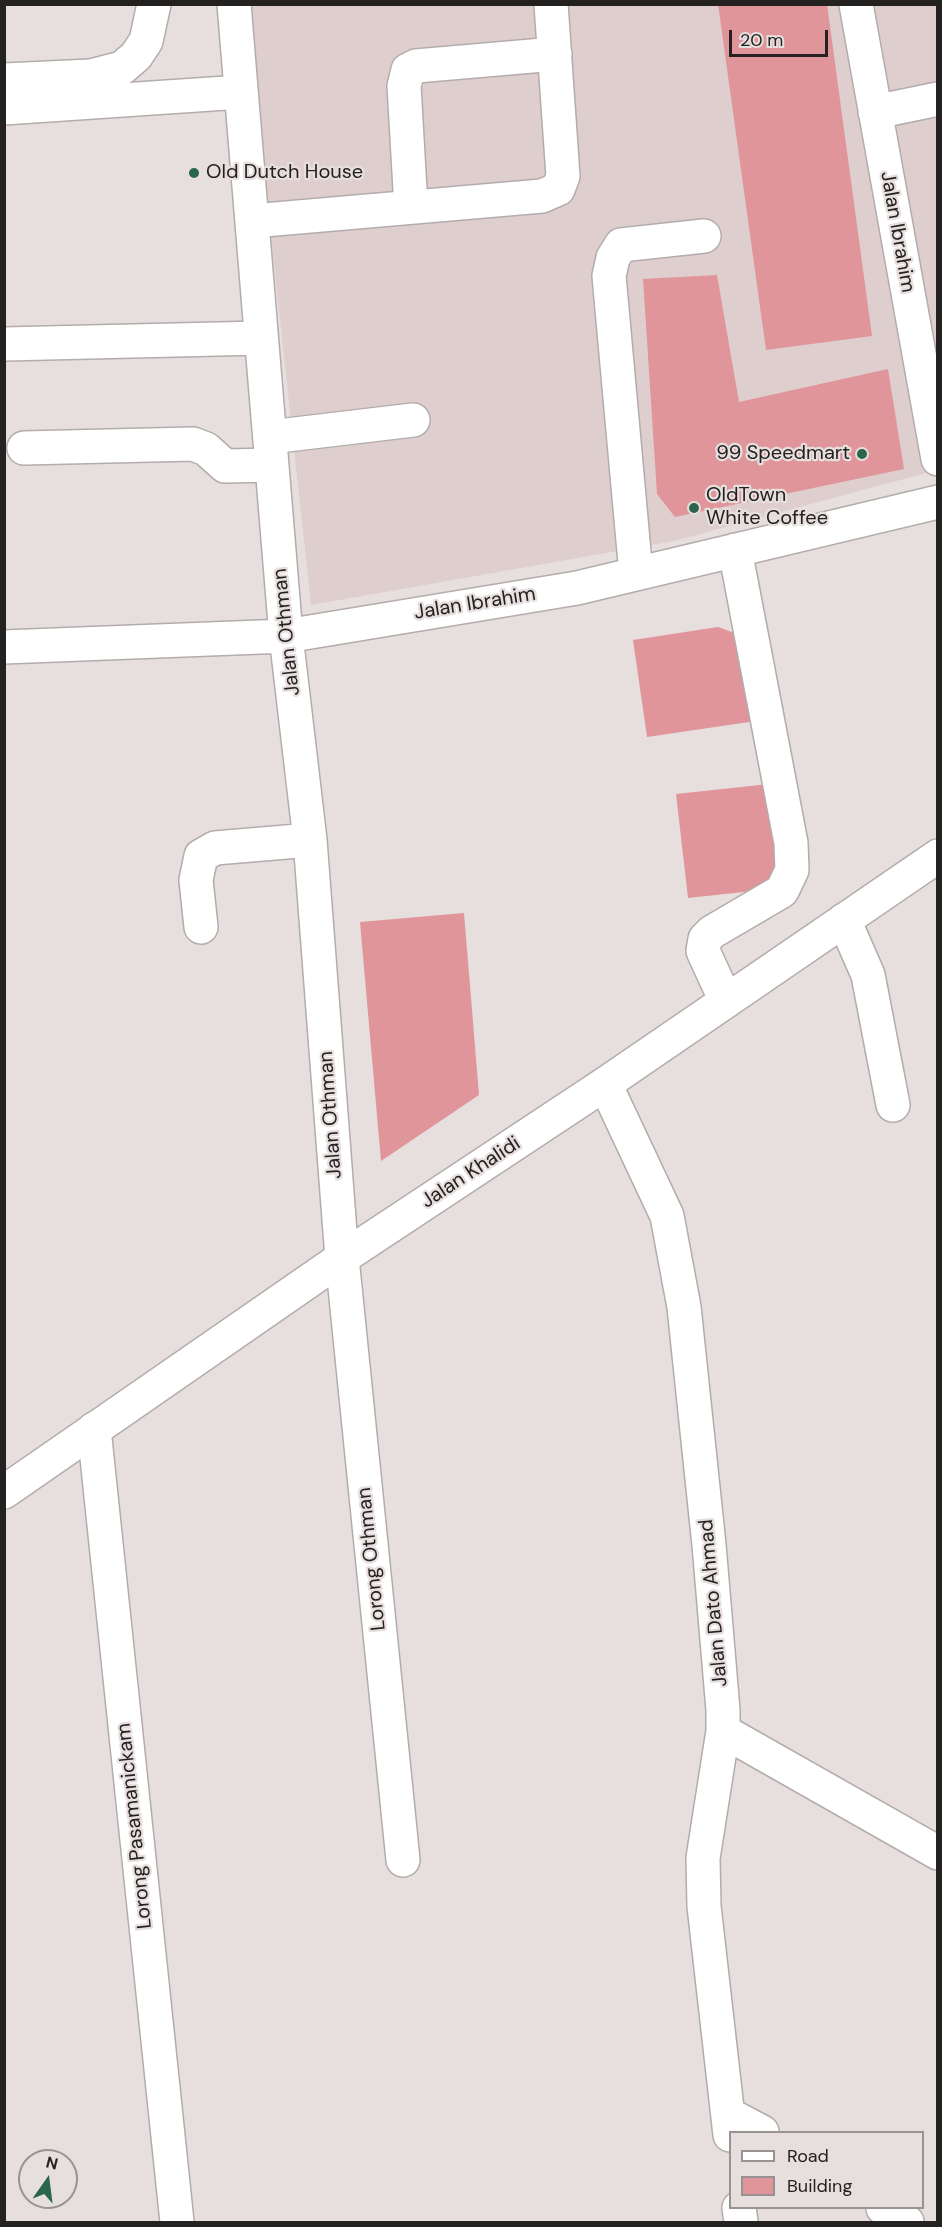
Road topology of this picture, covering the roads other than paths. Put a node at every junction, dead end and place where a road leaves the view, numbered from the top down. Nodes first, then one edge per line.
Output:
1 (154, 4) edge
2 (234, 4) edge
3 (552, 4) edge
4 (856, 4) edge
5 (555, 54) junction
6 (4, 80) edge
7 (241, 92) junction
8 (938, 99) edge
9 (4, 108) edge
10 (875, 112) junction
11 (411, 207) junction
12 (252, 221) junction
13 (704, 236) dead end
14 (261, 338) junction
15 (4, 344) edge
16 (413, 420) dead end
17 (24, 448) dead end
18 (271, 451) junction
19 (938, 459) edge
20 (938, 502) edge
21 (735, 550) junction
22 (636, 574) junction
23 (286, 636) junction
24 (4, 646) edge
25 (309, 840) junction
26 (938, 856) edge
27 (844, 920) junction
28 (201, 927) dead end
29 (726, 1001) junction
30 (605, 1084) junction
31 (893, 1105) dead end
32 (342, 1258) junction
33 (93, 1430) junction
34 (4, 1492) edge
35 (723, 1731) junction
36 (938, 1853) edge
37 (402, 1860) dead end
38 (729, 2125) edge
39 (754, 2131) edge
40 (886, 2209) edge
41 (177, 2223) edge
42 (907, 2223) edge

1 - 6 street
2 - 7 street, Jalan Othman
3 - 5 street
4 - 10 street, Jalan Ibrahim
5 - 11 street
5 - 11 street
7 - 9 street
7 - 12 street, Jalan Othman
8 - 10 street
10 - 19 street, Jalan Ibrahim
11 - 12 street
12 - 14 street, Jalan Othman
13 - 22 street
14 - 15 street
14 - 18 street, Jalan Othman
16 - 18 street
17 - 18 street
18 - 23 street, Jalan Othman
20 - 21 street, Jalan Ibrahim
21 - 22 street, Jalan Ibrahim
21 - 29 street
22 - 23 street, Jalan Ibrahim
23 - 24 street, Jalan Ibrahim
23 - 25 street, Jalan Othman
25 - 28 street
25 - 32 street, Jalan Othman
26 - 27 street, Jalan Khalidi
27 - 29 street, Jalan Khalidi
27 - 31 street
29 - 30 street, Jalan Khalidi
30 - 32 street, Jalan Khalidi
30 - 35 street, Jalan Dato Ahmad
32 - 33 street, Jalan Khalidi
32 - 37 street, Lorong Othman
33 - 34 street, Jalan Khalidi
33 - 41 street, Lorong Pasamanickam
35 - 36 street
35 - 38 street, Jalan Dato Ahmad
38 - 39 street
40 - 42 street

